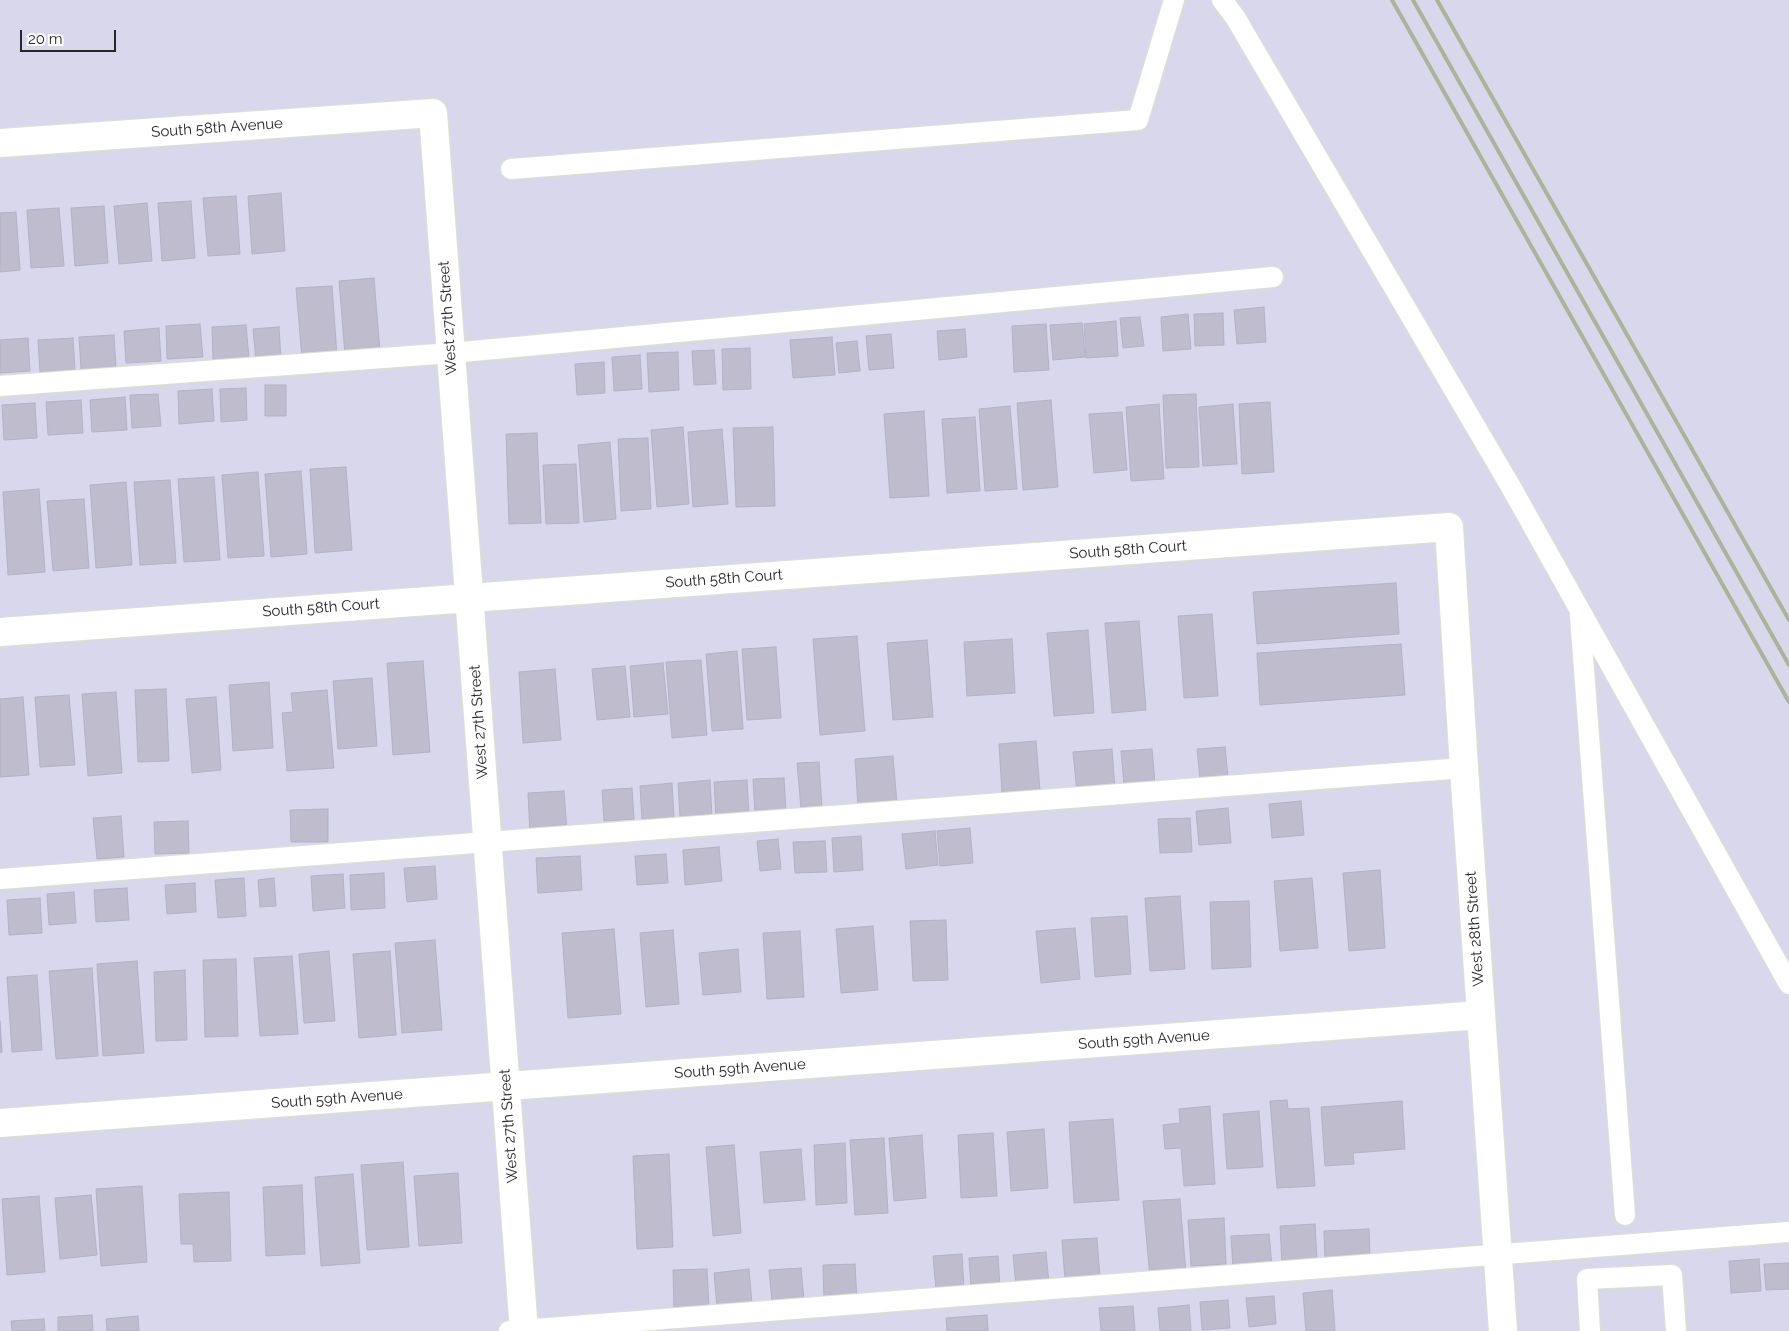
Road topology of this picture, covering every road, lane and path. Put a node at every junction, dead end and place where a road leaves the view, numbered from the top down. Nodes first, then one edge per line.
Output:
1 (1174, 0) edge
2 (1222, 0) edge
3 (433, 113) joint
4 (0, 143) edge
5 (511, 169) dead end
6 (1273, 277) dead end
7 (451, 354) junction
8 (0, 386) edge
9 (1449, 527) joint
10 (470, 597) junction
11 (1580, 610) junction
12 (0, 632) edge
13 (1464, 768) junction
14 (488, 842) junction
15 (0, 879) edge
16 (1789, 984) edge
17 (1481, 1015) junction
18 (506, 1086) junction
19 (0, 1123) edge
20 (1625, 1214) dead end
21 (1789, 1232) edge
22 (1498, 1255) junction
23 (519, 1331) edge
24 (1503, 1331) edge
25 (1590, 1331) edge
26 (1676, 1331) edge

1 - 5 lane
2 - 11 lane
3 - 4 street, South 58th Avenue
3 - 7 street, West 27th Street
6 - 7 lane
7 - 8 lane
7 - 10 street, West 27th Street
9 - 10 street, South 58th Court
9 - 13 street, West 28th Street
10 - 12 street, South 58th Court
10 - 14 street, West 27th Street
11 - 16 lane
11 - 20 lane
13 - 14 lane
13 - 17 street, West 28th Street
14 - 15 lane
14 - 18 street, West 27th Street
17 - 18 street, South 59th Avenue
17 - 22 street, West 28th Street
18 - 19 street, South 59th Avenue
18 - 23 street, West 27th Street
21 - 22 lane
22 - 23 lane
22 - 24 street, West 28th Street
25 - 26 lane

